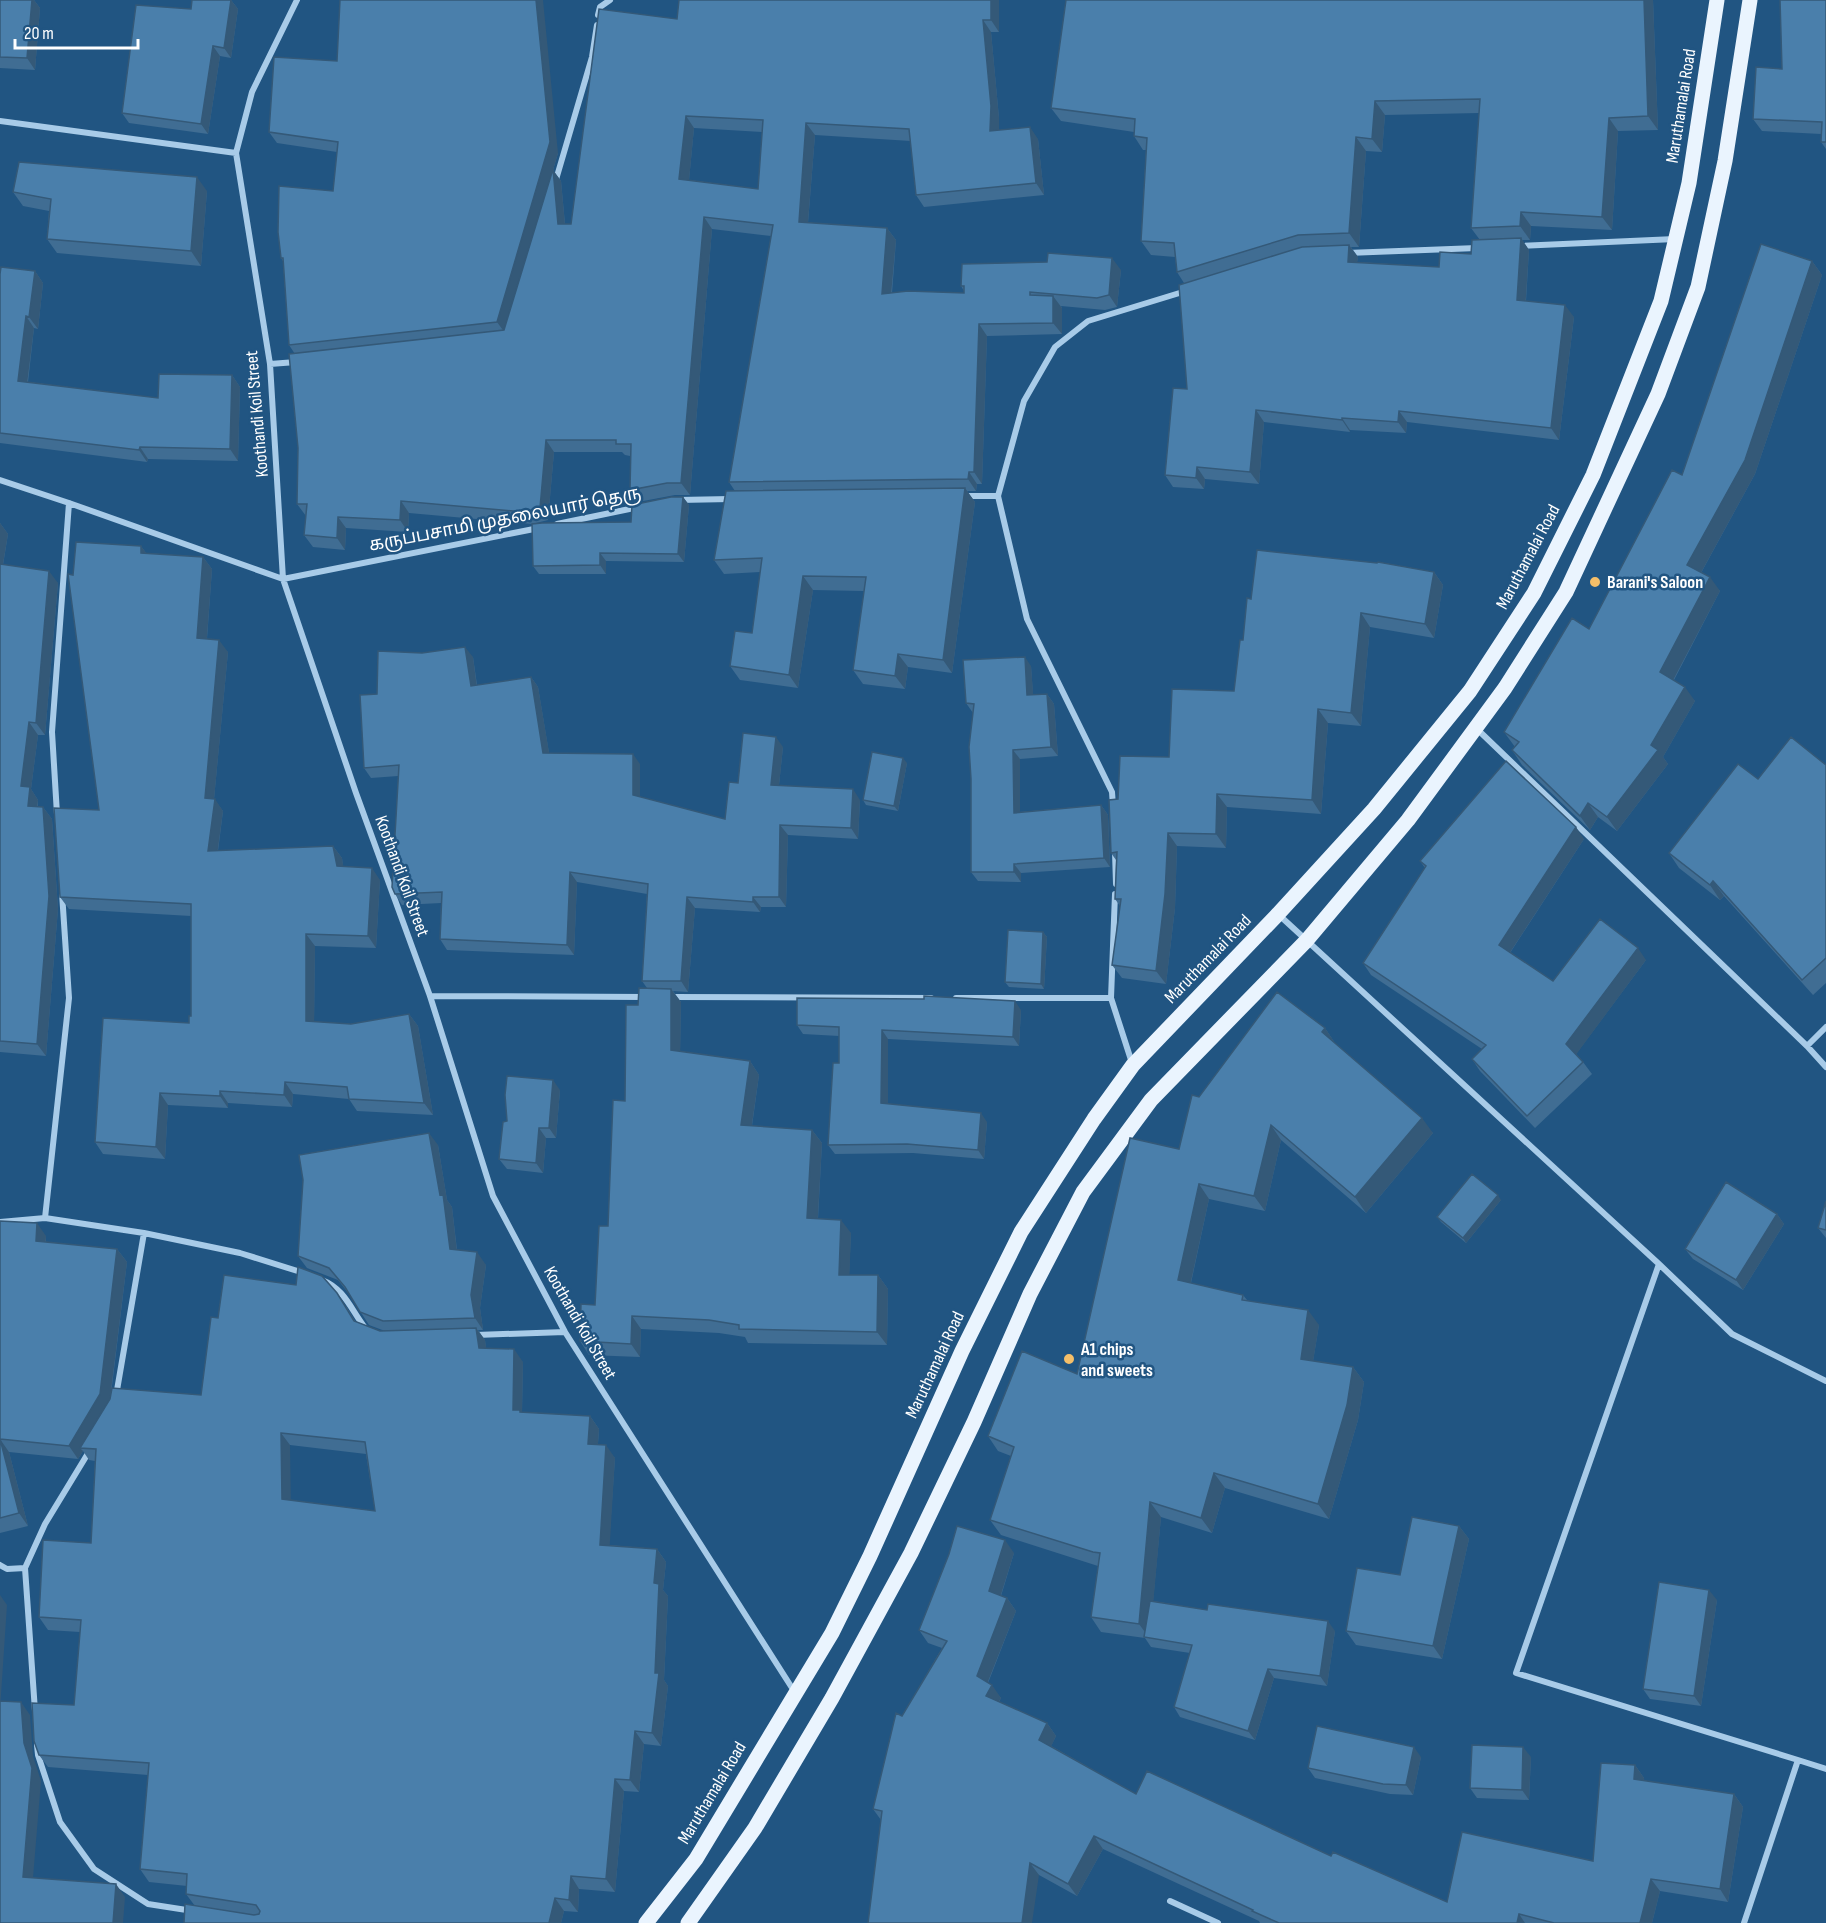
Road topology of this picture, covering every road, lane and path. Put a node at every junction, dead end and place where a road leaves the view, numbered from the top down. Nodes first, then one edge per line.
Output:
1 (297, 0) edge
2 (610, 0) edge
3 (1717, 0) edge
4 (1750, 0) edge
5 (0, 121) edge
6 (236, 153) junction
7 (552, 192) edge
8 (1676, 239) junction
9 (1510, 247) edge
10 (1486, 248) edge
11 (1345, 253) edge
12 (1199, 288) edge
13 (304, 361) edge
14 (270, 364) junction
15 (0, 480) edge
16 (998, 496) junction
17 (951, 497) edge
18 (742, 499) edge
19 (665, 502) edge
20 (69, 503) junction
21 (642, 507) edge
22 (283, 579) junction
23 (1476, 728) junction
24 (1113, 814) edge
25 (58, 824) edge
26 (1114, 847) edge
27 (62, 882) edge
28 (1278, 914) junction
29 (1307, 940) junction
30 (430, 996) junction
31 (657, 997) edge
32 (669, 997) edge
33 (1112, 998) junction
34 (1826, 1027) edge
35 (1808, 1046) junction
36 (1133, 1065) junction
37 (1826, 1067) edge
38 (45, 1218) junction
39 (0, 1222) edge
40 (144, 1233) junction
41 (1659, 1264) junction
42 (374, 1332) edge
43 (565, 1332) junction
44 (472, 1336) edge
45 (1826, 1382) edge
46 (114, 1409) edge
47 (96, 1439) edge
48 (0, 1565) edge
49 (25, 1568) junction
50 (795, 1693) junction
51 (36, 1720) edge
52 (37, 1743) edge
53 (1798, 1760) junction
54 (1826, 1769) edge
55 (1170, 1901) dead end
56 (206, 1913) edge
57 (646, 1923) edge
58 (688, 1923) edge
59 (1218, 1923) edge
60 (1744, 1923) edge

1 - 6 street, Koothandi Koil Street
2 - 7 street
3 - 8 main road, Maruthamalai Road
4 - 23 main road
5 - 6 street
6 - 14 street, Koothandi Koil Street
8 - 9 street
8 - 28 main road, Maruthamalai Road
10 - 11 street
12 - 16 street
13 - 14 street
14 - 22 street, Koothandi Koil Street
15 - 20 street
16 - 17 street
16 - 24 street
18 - 19 street, கருப்பசாமி முதலையார் தெரு
20 - 22 street
20 - 25 street
21 - 22 street, கருப்பசாமி முதலையார் தெரு
22 - 30 street, Koothandi Koil Street
23 - 29 main road
23 - 35 street
26 - 33 street
27 - 38 street
28 - 29 street
28 - 36 main road, Maruthamalai Road
29 - 41 street
29 - 58 main road
30 - 31 street
30 - 43 street, Koothandi Koil Street
32 - 33 street
33 - 36 street
34 - 35 street
35 - 37 street
36 - 50 main road, Maruthamalai Road
38 - 39 street
38 - 40 street
40 - 42 street
40 - 46 street
41 - 45 street
41 - 53 street
43 - 44 street
43 - 50 street, Koothandi Koil Street
47 - 49 street
48 - 49 street
49 - 51 street
50 - 57 main road, Maruthamalai Road
52 - 56 street
53 - 54 street
53 - 60 street
55 - 59 street

